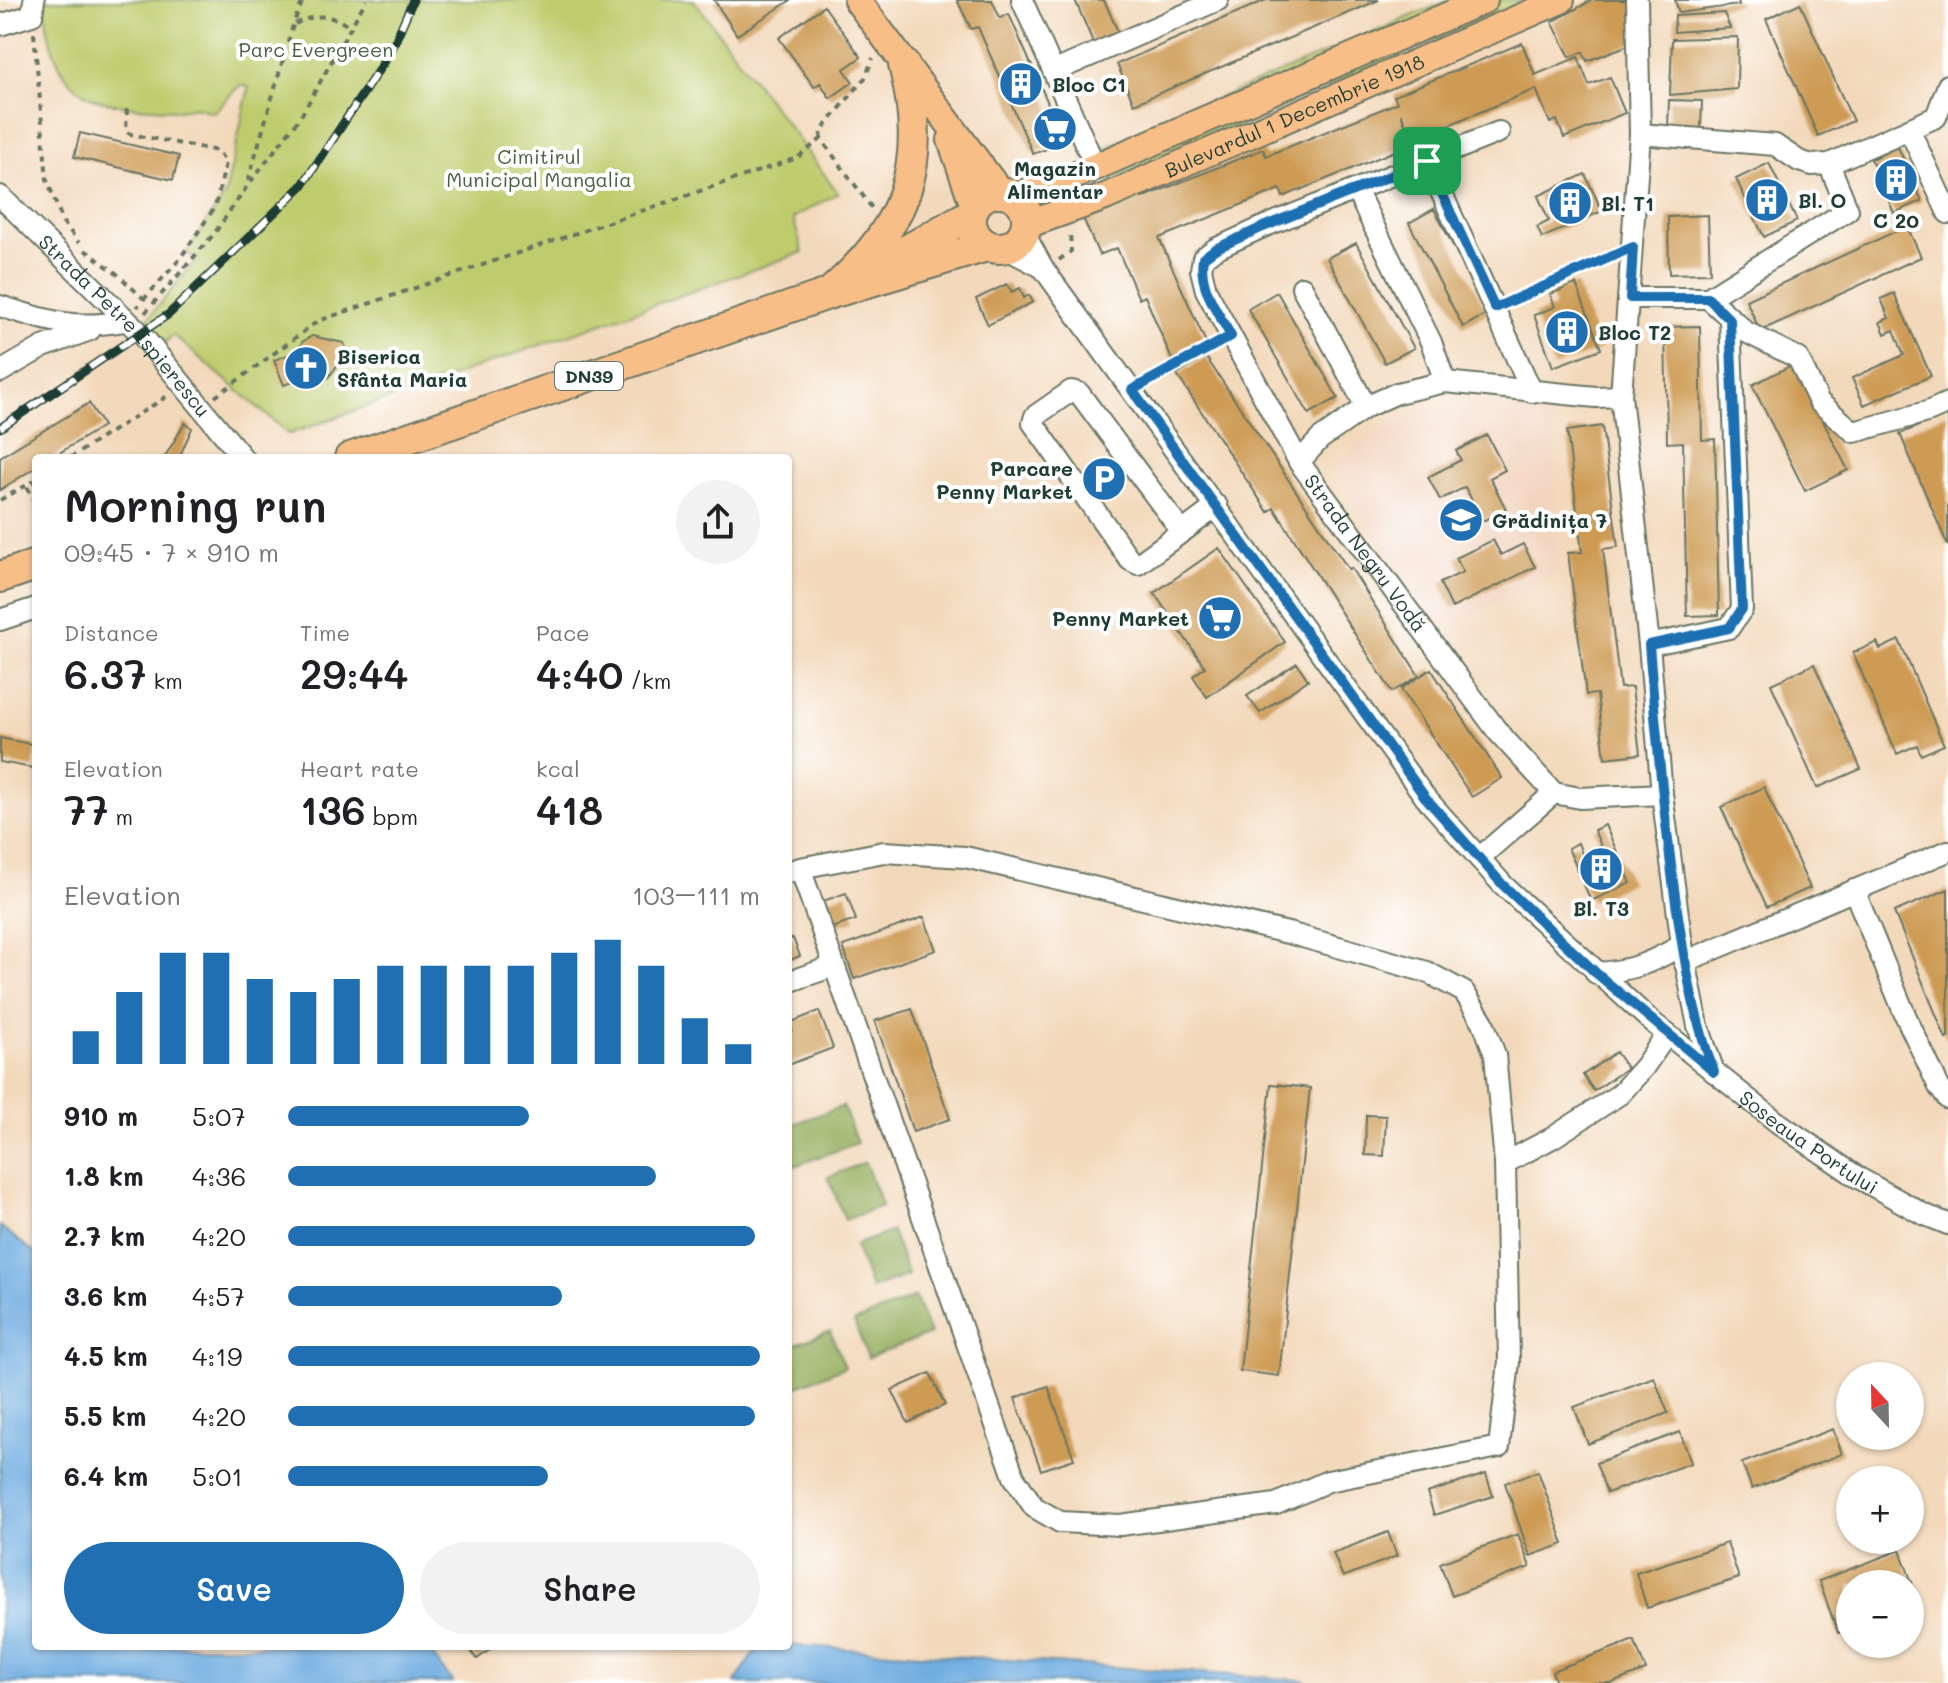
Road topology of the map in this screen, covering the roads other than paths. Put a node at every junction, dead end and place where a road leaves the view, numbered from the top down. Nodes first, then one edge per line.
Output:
1 (857, 0) edge
2 (1022, 0) edge
3 (1218, 0) edge
4 (1484, 0) edge
5 (1561, 0) edge
6 (1637, 0) edge
7 (33, 7) edge
8 (0, 25) edge
9 (904, 65) junction
10 (1055, 71) junction
11 (1948, 85) edge
12 (1909, 129) junction
13 (1499, 132) dead end
14 (1640, 134) junction
15 (1427, 161) junction
16 (1829, 164) junction
17 (1095, 166) junction
18 (1356, 190) junction
19 (0, 196) edge
20 (990, 202) junction
21 (1948, 213) edge
22 (1010, 238) junction
23 (1302, 287) dead end
24 (828, 294) junction
25 (1630, 298) junction
26 (1708, 298) junction
27 (0, 306) edge
28 (1730, 320) junction
29 (125, 321) junction
30 (101, 325) junction
31 (0, 372) edge
32 (1445, 382) junction
33 (1532, 392) junction
34 (1621, 396) junction
35 (1948, 403) edge
36 (1366, 407) junction
37 (240, 454) edge
38 (364, 454) edge
39 (1299, 462) junction
40 (1217, 506) junction
41 (1182, 532) junction
42 (32, 566) edge
43 (0, 577) edge
44 (32, 609) edge
45 (0, 620) edge
46 (1649, 645) junction
47 (1554, 793) junction
48 (1662, 794) junction
49 (1948, 851) edge
50 (1479, 858) junction
51 (794, 870) edge
52 (1854, 890) junction
53 (1683, 953) junction
54 (834, 966) junction
55 (1596, 973) junction
56 (792, 981) edge
57 (1667, 1034) junction
58 (1714, 1072) junction
59 (1948, 1099) edge
60 (1505, 1163) junction
61 (1948, 1224) edge

1 - 9 main road
2 - 10 street
3 - 10 street
4 - 17 main road, Bulevardul 1 Decembrie 1918
5 - 22 main road, Bulevardul 1 Decembrie 1918
6 - 14 street
7 - 8 street
9 - 20 main road
9 - 24 highway
10 - 17 street
11 - 12 street
12 - 16 street
12 - 21 street
13 - 15 street
14 - 16 street
14 - 25 street
15 - 18 street
15 - 33 street
16 - 26 street
17 - 20 main road, Bulevardul 1 Decembrie 1918
18 - 32 street
18 - 39 street
19 - 29 street, Strada Petre Ispierescu
20 - 22 highway
20 - 22 highway
20 - 24 highway, Bulevardul 1 Decembrie 1918 / DN39
22 - 24 highway, Bulevardul 1 Decembrie 1918 / DN39
22 - 40 street, Șoseaua Portului
23 - 36 street
24 - 38 highway, Bulevardul 1 Decembrie 1918 / DN39
25 - 26 street
25 - 34 street
26 - 28 street
27 - 30 street
28 - 35 street
28 - 46 street
29 - 30 street
29 - 37 street, Strada Petre Ispierescu
30 - 31 street
32 - 33 street, Strada Negru Vodă
32 - 36 street, Strada Negru Vodă
33 - 34 street, Strada Negru Vodă
34 - 46 street
36 - 39 street, Strada Negru Vodă
39 - 47 street, Strada Negru Vodă
40 - 41 street
40 - 50 street, Șoseaua Portului
41 - 41 street
42 - 43 highway
44 - 45 street
46 - 48 street
47 - 48 street
47 - 50 street
48 - 53 street
49 - 52 street
50 - 55 street, Șoseaua Portului
51 - 54 street
51 - 60 street
52 - 53 street
52 - 59 street
53 - 55 street
53 - 58 street
54 - 56 street
54 - 60 street
55 - 57 street, Șoseaua Portului
57 - 58 street, Șoseaua Portului
57 - 60 street
58 - 61 street, Șoseaua Portului

